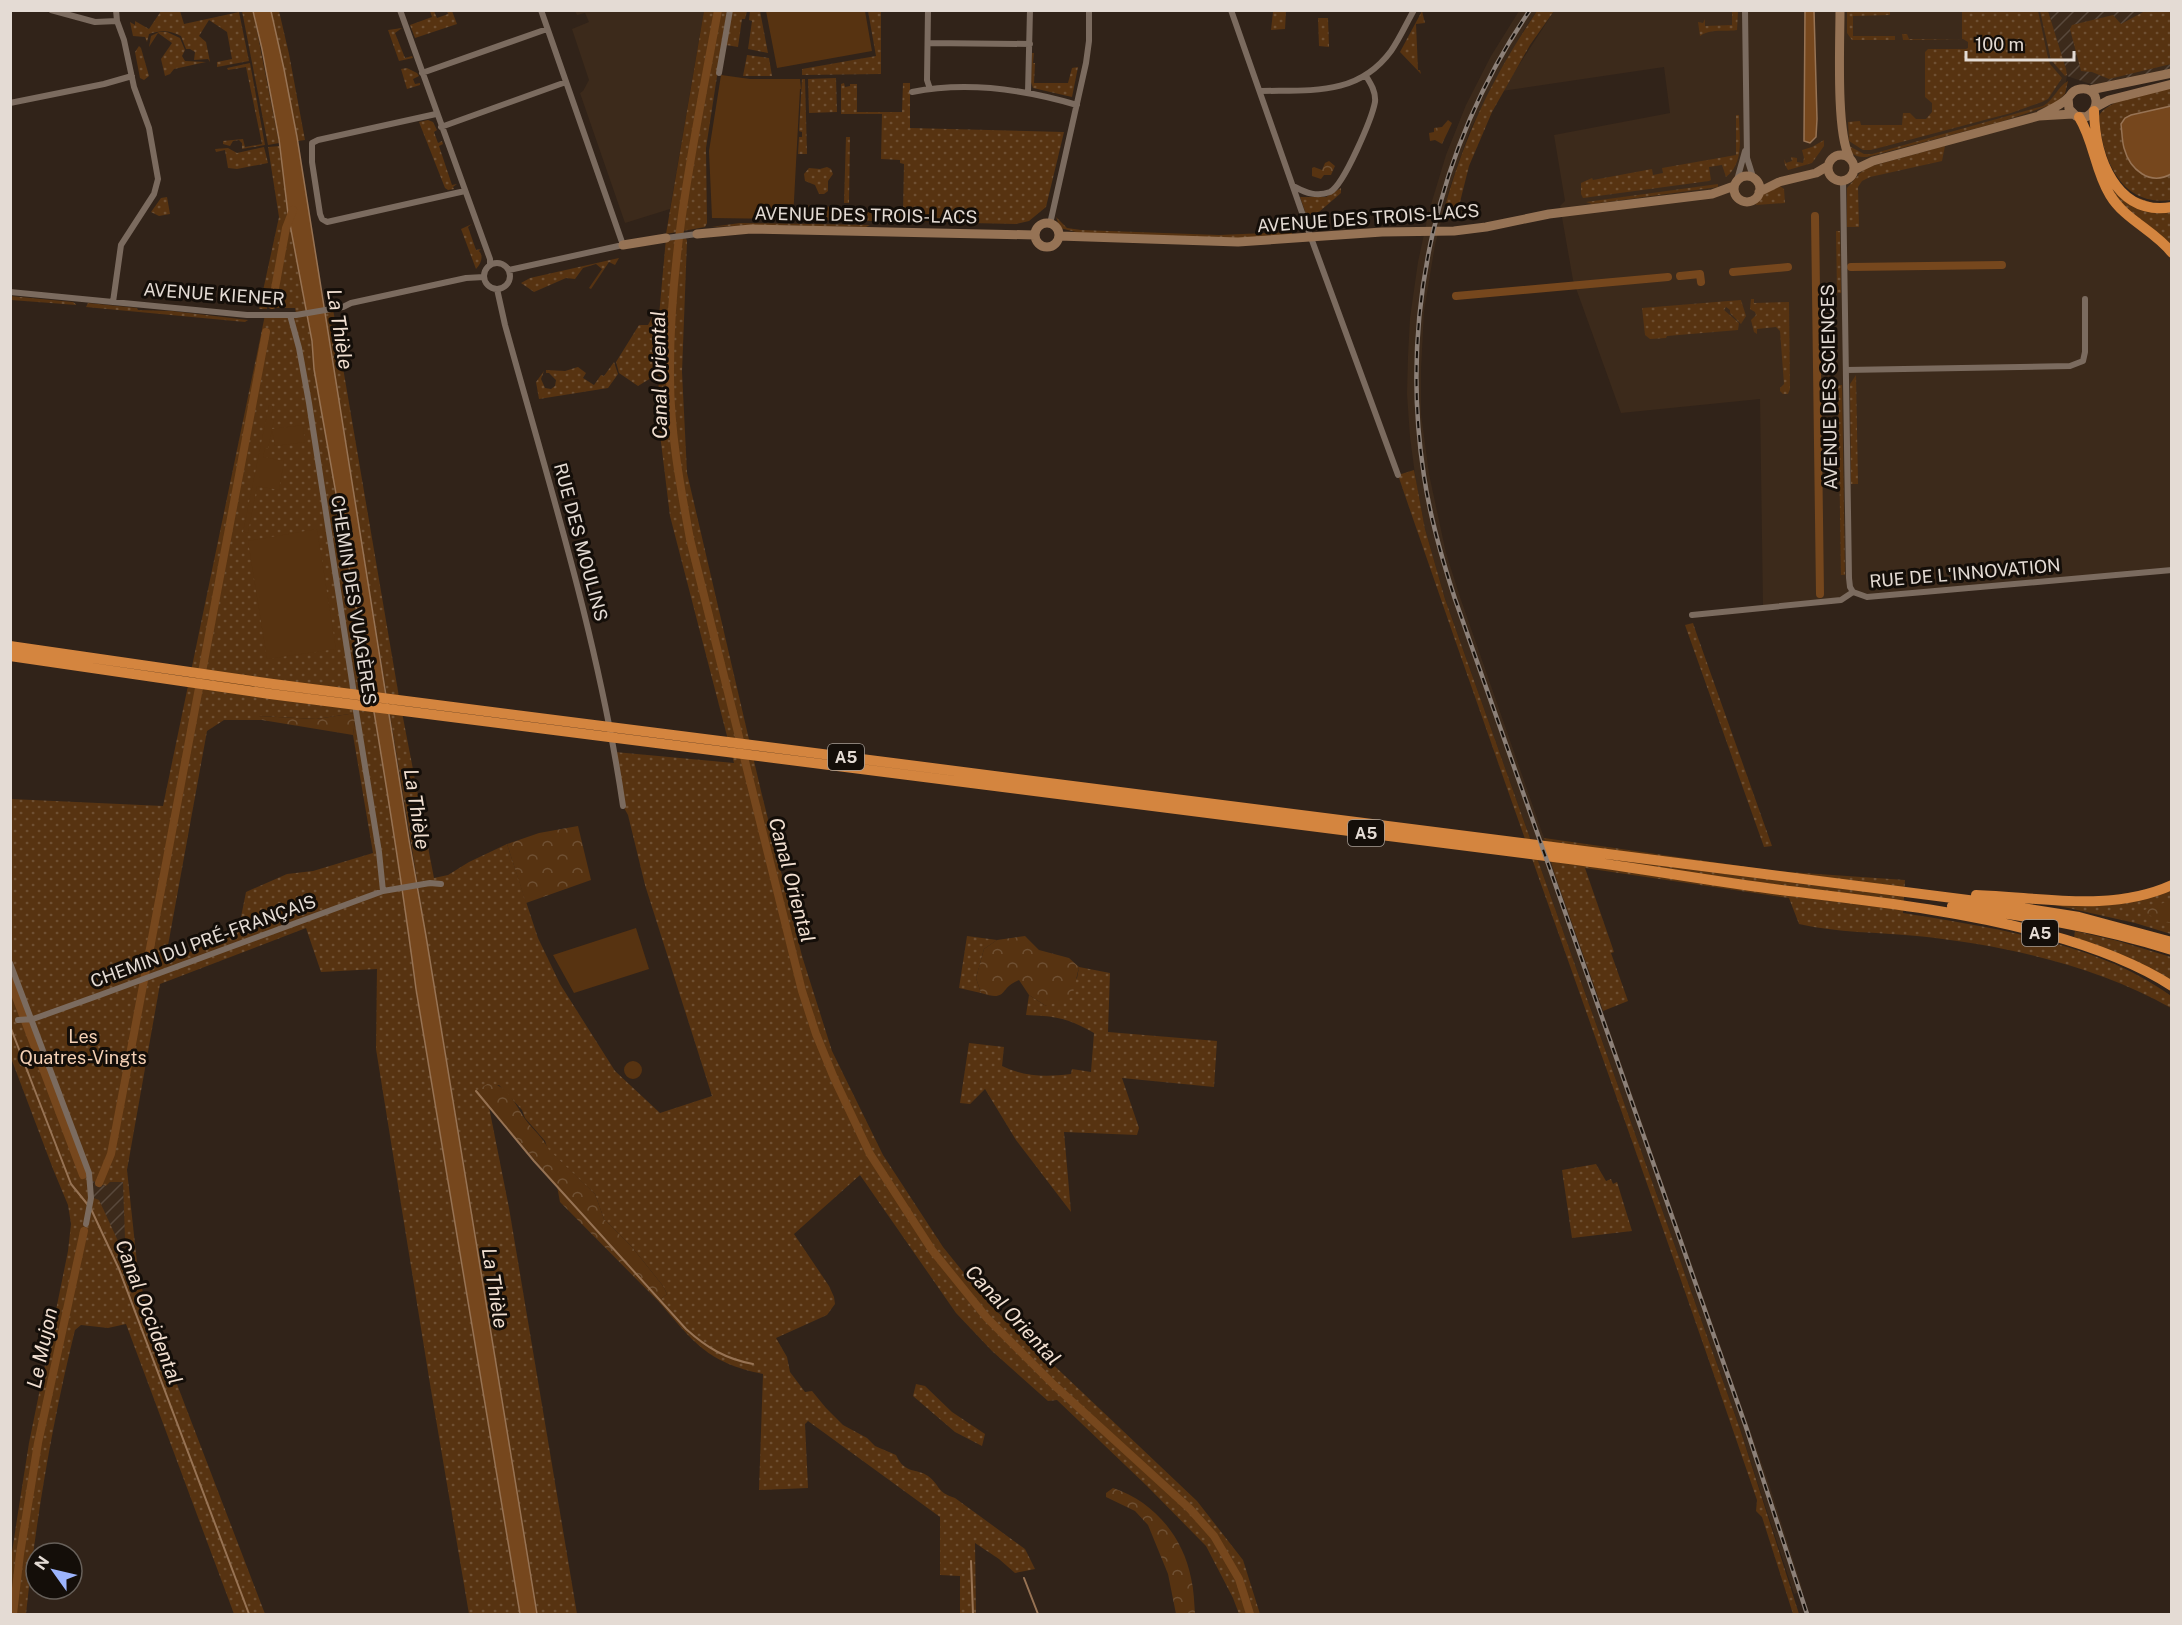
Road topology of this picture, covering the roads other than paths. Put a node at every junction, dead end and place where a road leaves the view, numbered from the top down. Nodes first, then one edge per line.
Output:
1 (51, 10) edge
2 (116, 10) edge
3 (400, 10) edge
4 (541, 10) edge
5 (730, 10) edge
6 (928, 10) edge
7 (1030, 10) edge
8 (1089, 10) edge
9 (1231, 10) edge
10 (1413, 10) edge
11 (1745, 10) edge
12 (1840, 10) edge
13 (117, 21) junction
14 (547, 29) junction
15 (928, 43) junction
16 (1030, 44) junction
17 (422, 73) junction
18 (719, 73) dead end
19 (2172, 74) edge
20 (132, 76) junction
21 (1366, 76) junction
22 (566, 82) junction
23 (2172, 84) edge
24 (930, 89) junction
25 (2090, 90) junction
26 (1261, 91) junction
27 (912, 92) dead end
28 (1028, 92) junction
29 (2068, 98) junction
30 (10, 103) edge
31 (1077, 105) junction
32 (2095, 109) junction
33 (436, 114) junction
34 (1842, 114) junction
35 (2039, 116) junction
36 (2076, 116) junction
37 (441, 127) junction
38 (1747, 142) junction
39 (1850, 158) junction
40 (1873, 161) junction
41 (1830, 162) junction
42 (1854, 170) junction
43 (1816, 173) junction
44 (1754, 178) junction
45 (1838, 179) junction
46 (1779, 182) junction
47 (1735, 183) junction
48 (1294, 187) junction
49 (465, 191) junction
50 (1759, 192) junction
51 (1712, 194) junction
52 (1737, 197) junction
53 (2172, 207) edge
54 (1050, 224) junction
55 (697, 234) joint
56 (1035, 236) junction
57 (1059, 236) junction
58 (666, 238) joint
59 (1312, 238) junction
60 (623, 245) junction
61 (2172, 253) edge
62 (490, 264) junction
63 (509, 270) junction
64 (484, 277) junction
65 (497, 289) junction
66 (10, 292) edge
67 (2085, 299) dead end
68 (113, 302) junction
69 (293, 315) junction
70 (1846, 370) junction
71 (1398, 475) dead end
72 (2172, 570) edge
73 (1853, 592) junction
74 (1692, 615) dead end
75 (10, 646) edge
76 (10, 656) edge
77 (623, 806) dead end
78 (441, 884) dead end
79 (2172, 885) edge
80 (386, 890) junction
81 (1923, 894) junction
82 (1902, 899) junction
83 (2172, 942) edge
84 (2172, 950) edge
85 (10, 963) edge
86 (2172, 986) edge
87 (33, 1019) junction
88 (18, 1020) dead end
89 (86, 1224) dead end

1 - 13 street
2 - 13 street
3 - 17 street
4 - 14 street
5 - 18 street
6 - 15 street
7 - 16 street
8 - 31 street
9 - 26 street
10 - 21 street
11 - 38 street
12 - 34 street
13 - 20 street
14 - 17 street
14 - 22 street
15 - 16 street
15 - 24 street
16 - 28 street
17 - 33 street
19 - 25 street
20 - 30 street
20 - 68 street
21 - 26 street
21 - 48 street
22 - 37 street
22 - 60 street
23 - 32 street
24 - 27 street
24 - 28 street
25 - 29 street
25 - 32 street
26 - 48 street
28 - 31 street
29 - 35 street
29 - 36 street
31 - 54 street
32 - 36 street
32 - 53 highway
33 - 37 street
33 - 49 street
34 - 39 street
34 - 41 street
35 - 36 street
35 - 40 street
36 - 61 highway
37 - 49 street
38 - 44 street
38 - 47 street
39 - 40 street
39 - 41 street
39 - 42 street
40 - 42 street
41 - 43 street
41 - 45 street
42 - 45 street
43 - 45 street
43 - 46 street
44 - 46 street
44 - 47 street
44 - 50 street
45 - 70 street, AVENUE DES SCIENCES
46 - 50 street
47 - 51 street, AVENUE DES TROIS-LACS
47 - 52 street
48 - 59 street
49 - 62 street
50 - 52 street
51 - 52 street, AVENUE DES TROIS-LACS
51 - 59 street, AVENUE DES TROIS-LACS
54 - 56 street
54 - 57 street
55 - 56 street, AVENUE DES TROIS-LACS
55 - 58 street
56 - 57 street
57 - 59 street, AVENUE DES TROIS-LACS
58 - 60 street
59 - 71 street
60 - 63 street
62 - 63 street
62 - 64 street
63 - 65 street
64 - 65 street
64 - 69 street, AVENUE KIENER
65 - 77 street, RUE DES MOULINS
66 - 68 street, AVENUE KIENER
67 - 70 street
68 - 69 street, AVENUE KIENER
69 - 80 street, CHEMIN DES VUAGÈRES
70 - 73 street, AVENUE DES SCIENCES
72 - 73 street, RUE DE L'INNOVATION
73 - 74 street, RUE DE L'INNOVATION
75 - 82 highway, A5
76 - 82 highway, A5
78 - 80 street, CHEMIN DU PRÉ-FRANÇAIS
79 - 81 highway
80 - 87 street, CHEMIN DU PRÉ-FRANÇAIS
81 - 82 highway, A5
81 - 83 highway, A5
82 - 84 highway
82 - 86 highway, A5
85 - 87 street
87 - 88 street, CHEMIN DU PRÉ-FRANÇAIS
87 - 89 street

